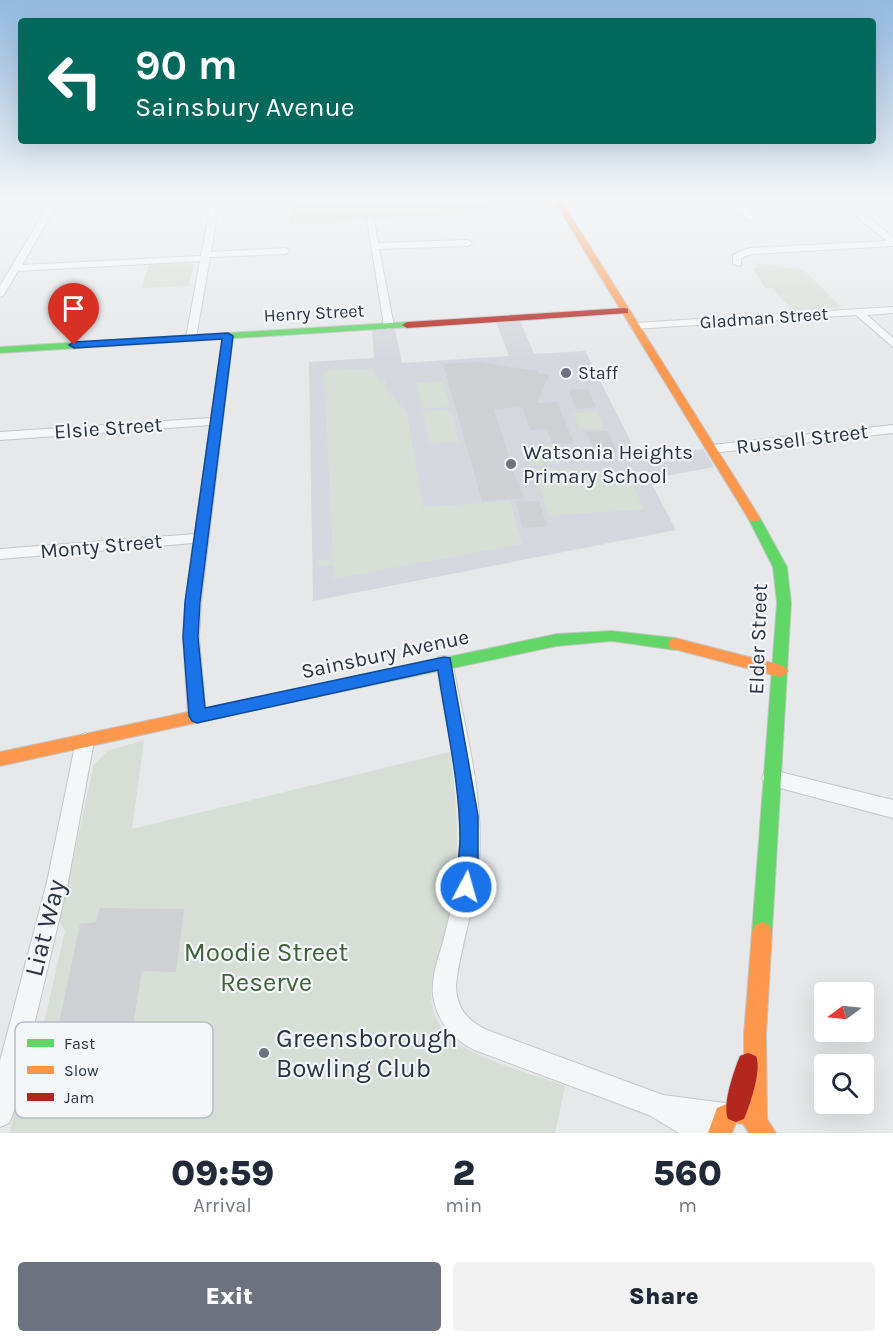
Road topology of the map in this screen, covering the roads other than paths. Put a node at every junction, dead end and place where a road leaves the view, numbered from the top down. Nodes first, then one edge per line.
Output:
1 (25, 252) edge
2 (207, 252) edge
3 (272, 252) edge
4 (376, 252) edge
5 (589, 252) edge
6 (748, 252) edge
7 (206, 256) junction
8 (726, 264) dead end
9 (16, 268) junction
10 (0, 294) edge
11 (893, 310) edge
12 (625, 311) junction
13 (858, 312) junction
14 (389, 326) junction
15 (634, 326) junction
16 (228, 336) junction
17 (191, 338) junction
18 (893, 344) edge
19 (1, 349) edge
20 (217, 421) junction
21 (893, 429) edge
22 (0, 436) edge
23 (712, 449) junction
24 (201, 538) junction
25 (0, 554) edge
26 (444, 662) junction
27 (780, 671) junction
28 (197, 716) junction
29 (85, 741) junction
30 (0, 759) edge
31 (772, 778) junction
32 (893, 809) edge
33 (16, 1022) edge
34 (15, 1024) edge
35 (755, 1034) junction
36 (6, 1056) edge
37 (656, 1105) junction
38 (0, 1114) edge
39 (727, 1120) edge
40 (756, 1120) junction
41 (703, 1133) edge
42 (764, 1133) edge

1 - 9 street
2 - 7 street
3 - 7 street
4 - 14 street
5 - 12 street, Elder Street
6 - 8 street
7 - 9 street
7 - 17 street
9 - 10 street
11 - 13 street, Gladman Street
12 - 14 street, Henry Street
12 - 15 street, Elder Street
13 - 15 street, Gladman Street
13 - 18 street
14 - 16 street, Henry Street
15 - 23 street, Elder Street
16 - 17 street, Henry Street
16 - 20 street
17 - 19 street, Henry Street
20 - 22 street, Elsie Street
20 - 24 street
21 - 23 street, Russell Street
23 - 27 street, Elder Street
24 - 25 street, Monty Street
24 - 28 street
26 - 27 street, Sainsbury Avenue
26 - 28 street, Sainsbury Avenue
26 - 37 street
27 - 31 street, Elder Street
28 - 29 street, Sainsbury Avenue
29 - 30 street, Sainsbury Avenue
29 - 33 street, Liat Way
31 - 32 street
31 - 35 street, Elder Street
34 - 36 street, Liat Way
35 - 39 street, Elder Street
35 - 40 street, Elder Street
36 - 38 street, Liat Way
37 - 39 street
37 - 41 street
39 - 40 street
40 - 42 street

